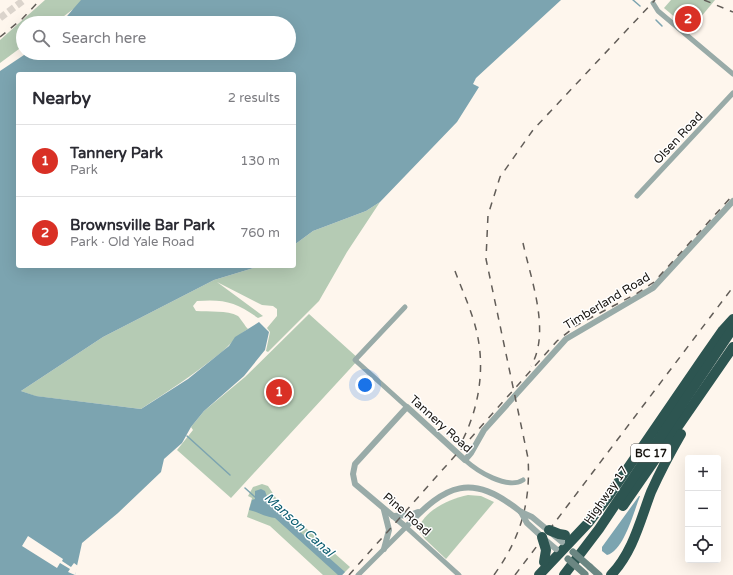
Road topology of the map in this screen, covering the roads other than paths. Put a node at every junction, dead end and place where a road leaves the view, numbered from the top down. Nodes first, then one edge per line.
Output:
1 (653, 3) dead end
2 (733, 74) edge
3 (733, 93) edge
4 (637, 196) dead end
5 (733, 200) edge
6 (405, 307) dead end
7 (733, 319) edge
8 (733, 328) edge
9 (733, 347) edge
10 (700, 397) junction
11 (406, 407) junction
12 (465, 460) junction
13 (523, 480) dead end
14 (383, 508) junction
15 (421, 510) junction
16 (521, 512) junction
17 (392, 516) junction
18 (406, 527) junction
19 (546, 533) junction
20 (563, 545) junction
21 (384, 549) junction
22 (541, 570) edge
23 (619, 570) edge
24 (586, 574) edge
25 (358, 575) edge
26 (459, 575) edge
27 (564, 575) edge
28 (572, 575) edge
29 (599, 575) edge
30 (611, 575) edge

1 - 2 street
3 - 4 street, Olsen Road
5 - 12 street, Timberland Road
6 - 11 street, Tannery Road
7 - 20 highway
8 - 27 highway, Highway 17 / BC 17
9 - 10 highway, Highway 17 / BC 17
10 - 23 highway
10 - 28 highway, Highway 17 / BC 17
11 - 12 street, Tannery Road
11 - 14 street, Pine Road
12 - 13 street, Tannery Road
14 - 17 street, Pine Road
14 - 21 street
15 - 16 street
15 - 17 street
15 - 18 street
16 - 19 street, bridge
16 - 19 street, bridge
17 - 18 street, Pine Road
18 - 21 street
18 - 26 street, Pine Road
19 - 20 street, bridge
19 - 20 highway, bridge
19 - 22 highway, bridge
20 - 22 highway
20 - 24 main road, bridge
20 - 29 main road, bridge
21 - 25 street
23 - 30 highway

